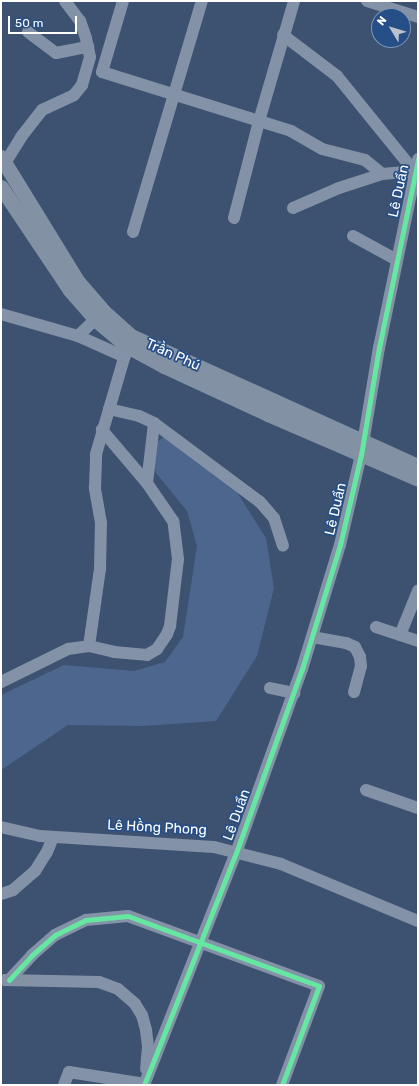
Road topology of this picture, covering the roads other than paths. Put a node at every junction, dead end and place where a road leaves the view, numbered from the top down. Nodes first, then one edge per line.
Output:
1 (65, 1) edge
2 (123, 1) edge
3 (202, 1) edge
4 (294, 1) edge
5 (371, 2) edge
6 (418, 17) edge
7 (28, 32) dead end
8 (283, 35) junction
9 (88, 47) junction
10 (174, 95) junction
11 (259, 121) junction
12 (418, 159) edge
13 (3, 160) edge
14 (416, 172) edge
15 (382, 174) junction
16 (1, 187) edge
17 (293, 208) dead end
18 (234, 218) dead end
19 (133, 232) dead end
20 (353, 236) dead end
21 (397, 260) junction
22 (1, 314) edge
23 (99, 316) junction
24 (78, 336) junction
25 (128, 346) junction
26 (109, 409) junction
27 (154, 423) junction
28 (102, 430) junction
29 (362, 448) junction
30 (418, 466) edge
31 (418, 479) edge
32 (147, 483) junction
33 (283, 546) dead end
34 (418, 590) edge
35 (376, 627) dead end
36 (400, 635) junction
37 (312, 637) junction
38 (418, 641) edge
39 (88, 646) junction
40 (1, 682) edge
41 (270, 688) dead end
42 (354, 692) dead end
43 (294, 693) junction
44 (366, 790) dead end
45 (418, 808) edge
46 (1, 827) edge
47 (53, 837) junction
48 (236, 853) junction
49 (1, 894) edge
50 (418, 921) edge
51 (201, 942) junction
52 (5, 980) edge
53 (144, 1084) edge
54 (64, 1085) edge
55 (282, 1085) edge

1 - 9 street
2 - 10 street
3 - 10 street
4 - 8 street
5 - 6 street
7 - 9 street
8 - 11 street
8 - 14 street
9 - 13 street
10 - 11 street
10 - 19 street
11 - 15 street
11 - 18 street
12 - 14 street, Lê Duẩn
13 - 23 main road, Trần Phú
14 - 15 street
14 - 21 street, Lê Duẩn
15 - 17 street
16 - 23 main road, Trần Phú
20 - 21 street
21 - 29 street, Lê Duẩn
22 - 24 street, Trần Phú
23 - 24 street
23 - 25 main road, Trần Phú
24 - 25 street, Trần Phú
25 - 26 street
25 - 29 main road, Trần Phú
26 - 27 street
26 - 28 street
27 - 32 street
27 - 33 street
28 - 32 street
28 - 39 street
29 - 30 main road, Trần Phú
29 - 31 main road, Trần Phú
29 - 37 street, Lê Duẩn
32 - 39 street
34 - 36 street
35 - 36 street
36 - 38 street
37 - 42 street
37 - 43 street, Lê Duẩn
39 - 40 street
41 - 43 street
43 - 48 street, Lê Duẩn
44 - 45 street
46 - 47 street, Lê Hồng Phong
47 - 48 street, Lê Hồng Phong
47 - 49 street
48 - 50 street, Lê Hồng Phong
48 - 51 street, Lê Duẩn
51 - 52 street
51 - 53 street, Lê Duẩn
51 - 55 street
52 - 53 street
53 - 54 street

